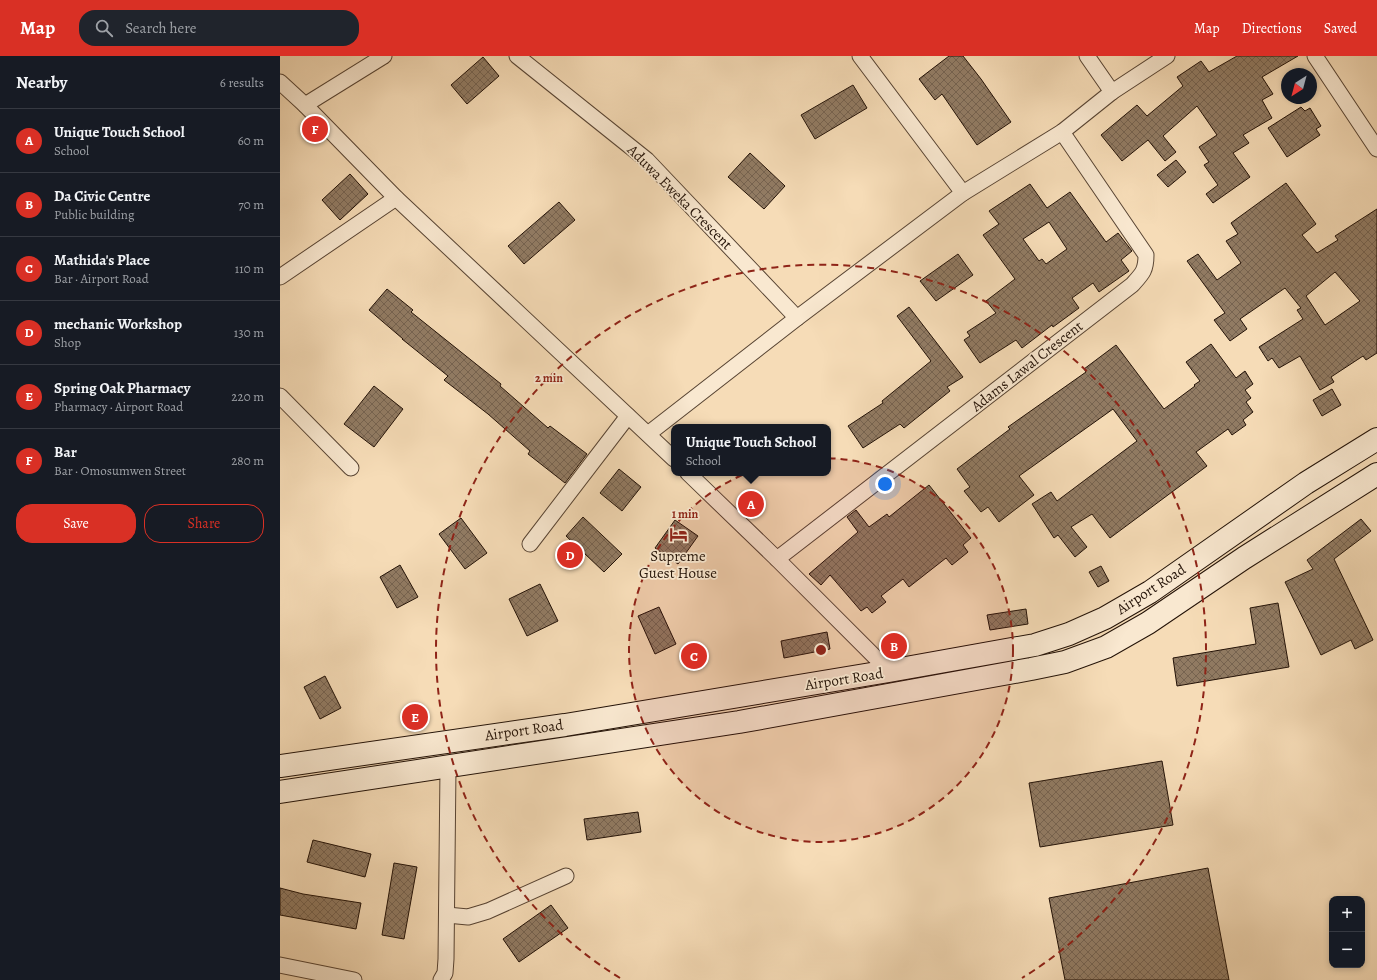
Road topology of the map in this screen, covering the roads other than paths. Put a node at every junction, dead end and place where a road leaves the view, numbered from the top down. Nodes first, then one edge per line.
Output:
1 (384, 56) edge
2 (517, 56) edge
3 (860, 56) edge
4 (1087, 56) edge
5 (1167, 56) edge
6 (1315, 56) edge
7 (280, 82) edge
8 (1112, 92) junction
9 (305, 104) junction
10 (1062, 132) junction
11 (1377, 149) edge
12 (962, 193) junction
13 (396, 198) junction
14 (280, 277) edge
15 (797, 318) junction
16 (280, 396) edge
17 (628, 416) junction
18 (648, 434) junction
19 (1377, 439) edge
20 (671, 456) edge
21 (351, 468) dead end
22 (1377, 474) edge
23 (691, 476) edge
24 (530, 544) dead end
25 (777, 559) junction
26 (889, 672) junction
27 (565, 725) junction
28 (568, 748) junction
29 (280, 766) edge
30 (448, 767) junction
31 (280, 792) edge
32 (566, 876) dead end
33 (447, 916) junction
34 (280, 965) edge
35 (354, 980) edge
36 (441, 980) edge

1 - 9 street
2 - 15 street, Aduwa Eweka Crescent
3 - 12 street
4 - 8 street
5 - 8 street
6 - 11 street
7 - 9 street
8 - 10 street
9 - 13 street
10 - 12 street
10 - 25 street, Adams Lawal Crescent
12 - 15 street
13 - 14 street
13 - 17 street
15 - 18 street
16 - 21 street
17 - 18 street
17 - 24 street
18 - 20 street
19 - 26 main road, Airport Road
22 - 28 main road, Airport Road
23 - 25 street
25 - 26 street
26 - 27 main road, Airport Road
27 - 28 main road
27 - 29 main road, Airport Road
28 - 30 main road, Airport Road
30 - 31 main road, Airport Road
30 - 33 street
32 - 33 street
33 - 36 street
34 - 35 street

